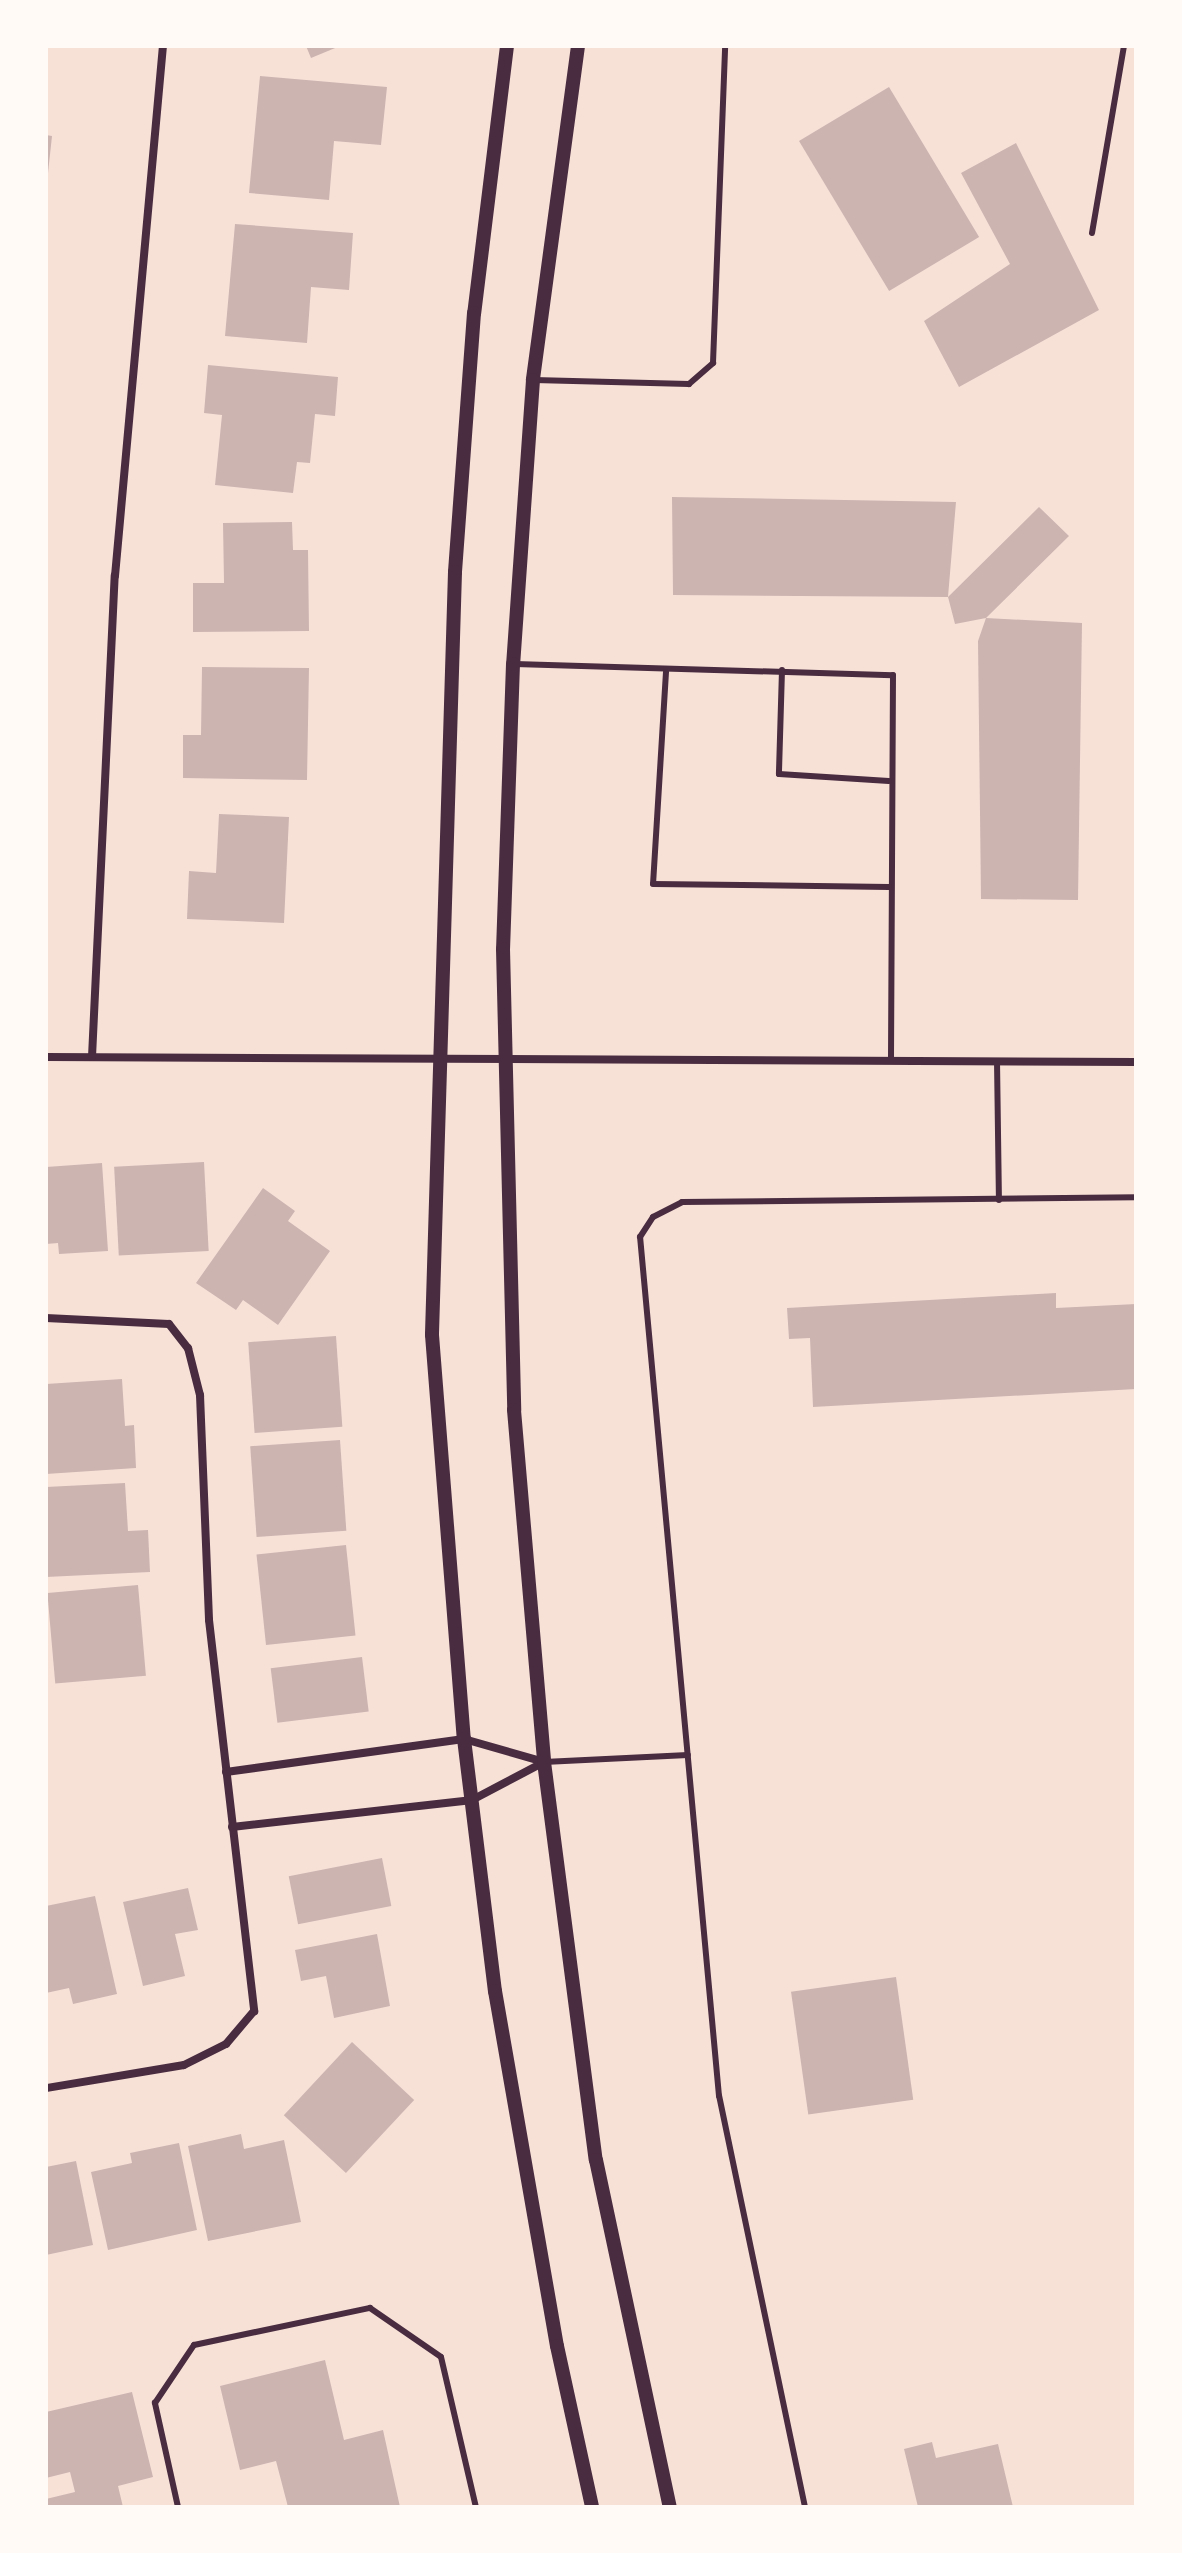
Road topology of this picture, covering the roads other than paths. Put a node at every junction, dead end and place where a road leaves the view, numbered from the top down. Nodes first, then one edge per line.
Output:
1 (163, 46) edge
2 (507, 46) edge
3 (578, 46) edge
4 (725, 46) edge
5 (1124, 46) edge
6 (1092, 233) dead end
7 (533, 380) junction
8 (513, 664) junction
9 (782, 670) junction
10 (666, 672) junction
11 (889, 781) junction
12 (889, 887) junction
13 (46, 1057) edge
14 (92, 1057) junction
15 (505, 1058) junction
16 (439, 1061) junction
17 (891, 1061) junction
18 (997, 1061) junction
19 (1136, 1062) edge
20 (1136, 1197) edge
21 (999, 1200) junction
22 (46, 1318) edge
23 (464, 1739) junction
24 (688, 1755) junction
25 (544, 1762) junction
26 (226, 1772) junction
27 (472, 1800) junction
28 (232, 1827) junction
29 (46, 2088) edge
30 (178, 2507) edge
31 (476, 2507) edge
32 (592, 2507) edge
33 (670, 2507) edge
34 (805, 2507) edge

1 - 14 street
2 - 16 street
3 - 7 street
4 - 7 lane
5 - 6 lane
7 - 8 street
8 - 10 lane
8 - 15 street
9 - 10 lane
9 - 11 lane
9 - 11 lane
10 - 12 lane
11 - 12 lane
12 - 17 lane
13 - 14 street
14 - 16 street
15 - 16 street
15 - 17 street
15 - 25 street
16 - 23 street
17 - 18 street
18 - 19 street
18 - 21 lane
20 - 21 lane
21 - 24 lane
22 - 26 street
23 - 25 street
23 - 26 street
23 - 27 street
24 - 25 lane
24 - 34 lane
25 - 27 street
25 - 33 street
26 - 28 street
27 - 28 street
27 - 32 street
28 - 29 street
30 - 31 lane

